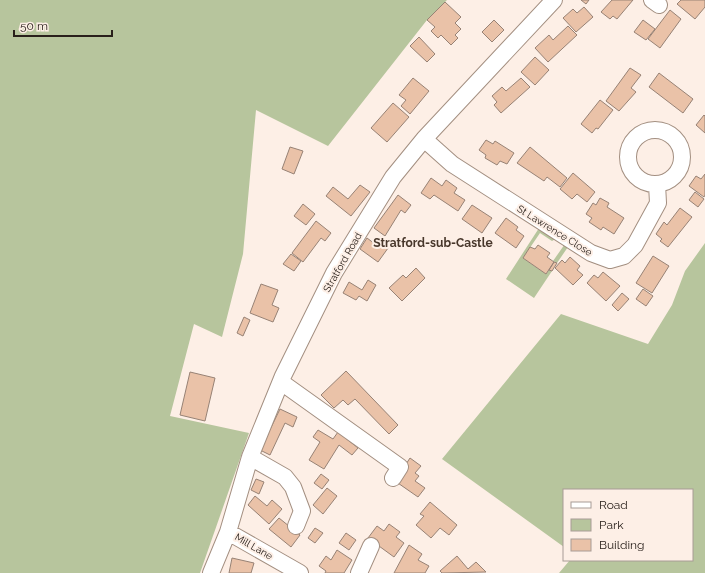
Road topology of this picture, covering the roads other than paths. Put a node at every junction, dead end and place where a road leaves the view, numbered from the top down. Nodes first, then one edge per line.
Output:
1 (554, 0) edge
2 (424, 139) junction
3 (657, 184) dead end
4 (281, 382) junction
5 (250, 457) junction
6 (393, 478) dead end
7 (296, 526) dead end
8 (228, 532) junction
9 (370, 546) dead end
10 (211, 573) edge
11 (300, 573) edge
12 (359, 573) edge

1 - 2 street, Stratford Road
2 - 3 street, St Lawrence Close
2 - 4 street, Stratford Road
4 - 5 street, Stratford Road
4 - 6 street
5 - 7 street
5 - 8 street, Stratford Road
8 - 10 street, Stratford Road
8 - 11 street, Mill Lane
9 - 12 street

